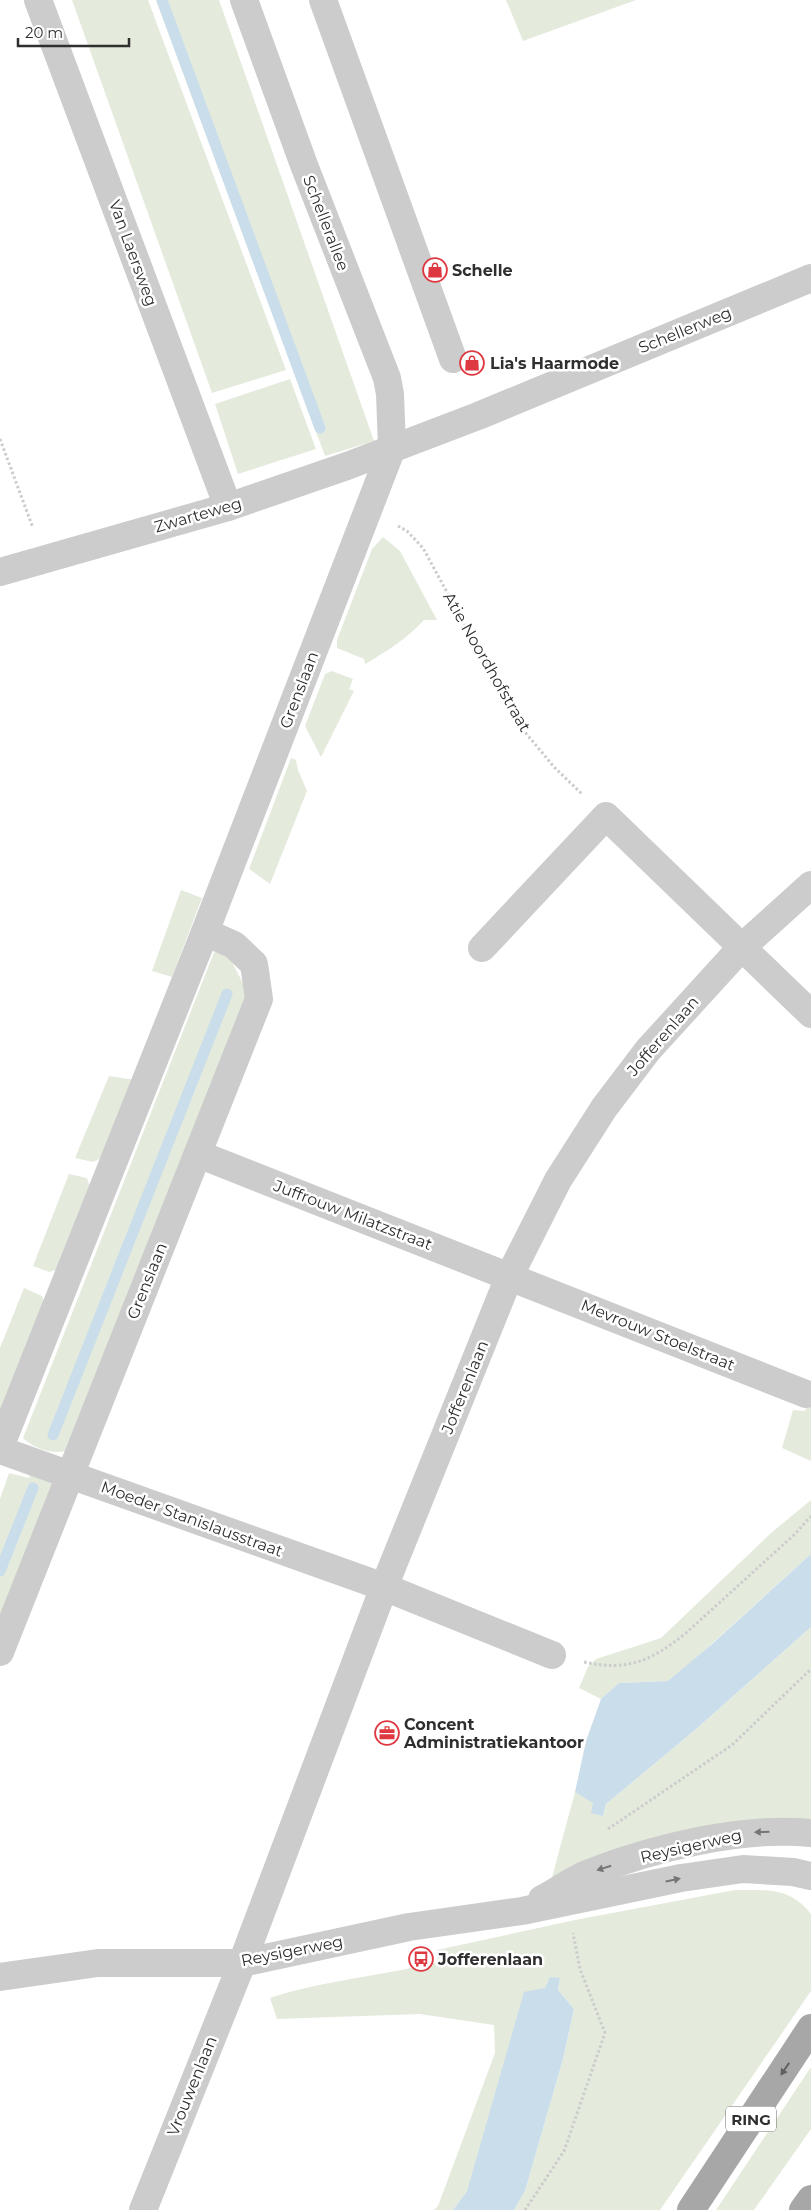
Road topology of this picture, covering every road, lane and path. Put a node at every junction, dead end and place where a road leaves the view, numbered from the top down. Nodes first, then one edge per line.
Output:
1 (38, 0) edge
2 (244, 0) edge
3 (324, 0) edge
4 (811, 278) edge
5 (453, 358) dead end
6 (0, 439) edge
7 (392, 448) junction
8 (228, 507) junction
9 (367, 513) junction
10 (44, 559) junction
11 (0, 572) edge
12 (606, 816) junction
13 (811, 885) edge
14 (205, 932) junction
15 (482, 948) dead end
16 (740, 948) junction
17 (811, 1014) edge
18 (198, 1154) junction
19 (509, 1277) junction
20 (806, 1394) dead end
21 (0, 1448) edge
22 (69, 1475) junction
23 (811, 1516) edge
24 (384, 1588) junction
25 (0, 1652) edge
26 (552, 1655) joint
27 (811, 1670) edge
28 (602, 1833) dead end
29 (811, 1833) edge
30 (811, 1876) edge
31 (568, 1902) junction
32 (522, 1911) junction
33 (242, 1962) junction
34 (0, 1977) edge
35 (811, 2028) edge
36 (811, 2199) edge
37 (143, 2210) edge
38 (524, 2210) edge
39 (691, 2210) edge
40 (803, 2210) edge

1 - 8 street, Van Laersweg
2 - 7 street, Schellerallee
3 - 5 street
4 - 7 street, Schellerweg
6 - 10 path
7 - 8 street, Zwarteweg
7 - 9 street, Grenslaan
8 - 10 street, Zwarteweg
9 - 12 path, Atie Noordhofstraat
9 - 14 street, Grenslaan
10 - 11 street, Zwarteweg
12 - 15 street
12 - 16 street
13 - 16 street, Jofferenlaan
14 - 18 street, Grenslaan
14 - 21 street, Grenslaan
16 - 17 street
16 - 19 street, Jofferenlaan
18 - 19 street, Juffrouw Milatzstraat
18 - 22 street, Grenslaan
19 - 20 street, Mevrouw Stoelstraat
19 - 24 street, Jofferenlaan
21 - 22 street, Moeder Stanislausstraat
22 - 24 street, Moeder Stanislausstraat
22 - 25 street, Grenslaan
23 - 26 path
24 - 26 street, Moeder Stanislausstraat
24 - 33 street, Jofferenlaan
27 - 28 path
29 -> 32 street, Reysigerweg
31 -> 30 street, Reysigerweg
31 - 32 street, Reysigerweg
31 - 38 path
32 - 33 street, Reysigerweg
33 - 34 street, Reysigerweg
33 - 37 street, Vrouwenlaan
35 -> 39 main road, RING
36 - 40 main road

